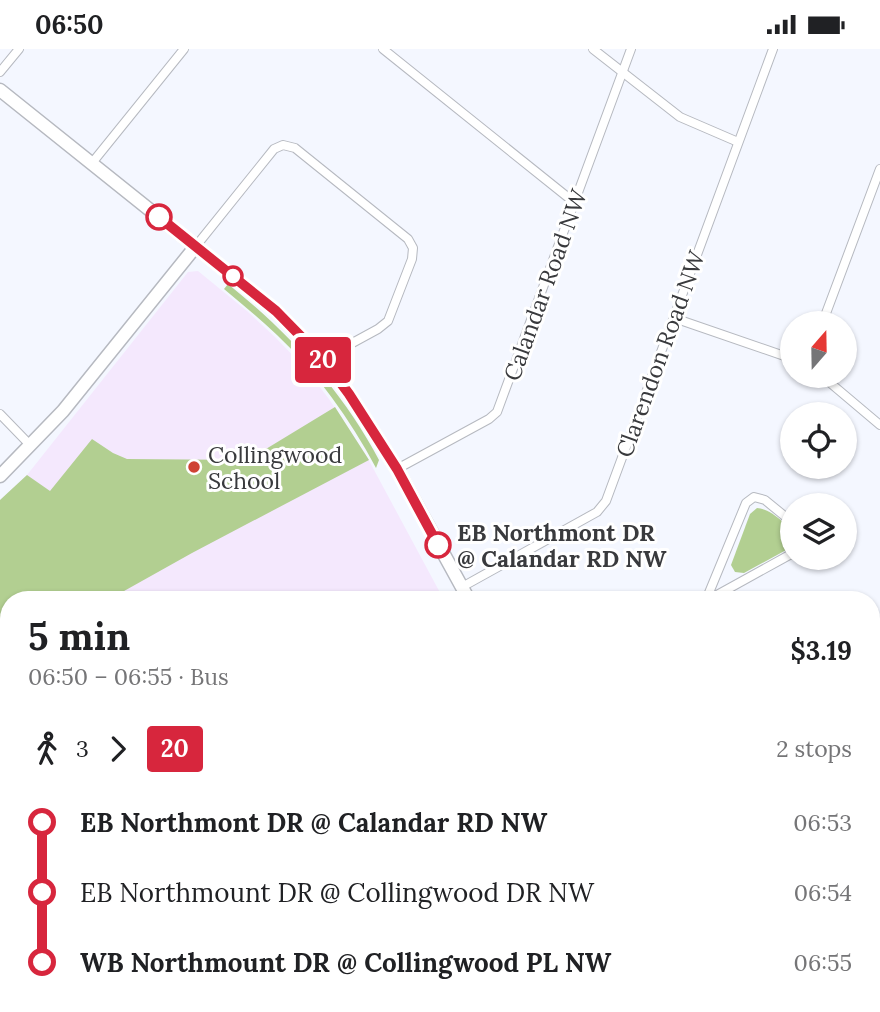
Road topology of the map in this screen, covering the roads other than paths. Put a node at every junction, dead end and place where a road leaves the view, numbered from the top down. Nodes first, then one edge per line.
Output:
1 (19, 49) edge
2 (184, 49) edge
3 (383, 49) edge
4 (593, 49) edge
5 (631, 49) edge
6 (773, 49) edge
7 (0, 72) edge
8 (623, 73) junction
9 (0, 90) edge
10 (738, 142) junction
11 (92, 163) junction
12 (880, 169) edge
13 (575, 203) junction
14 (196, 246) junction
15 (827, 311) edge
16 (674, 318) junction
17 (780, 355) edge
18 (323, 359) junction
19 (837, 389) edge
20 (0, 414) edge
21 (880, 425) edge
22 (31, 446) junction
23 (397, 469) junction
24 (0, 477) edge
25 (780, 512) edge
26 (780, 560) edge
27 (462, 587) junction
28 (464, 591) edge
29 (711, 591) edge
30 (723, 591) edge

1 - 7 street
2 - 11 street
3 - 13 street
4 - 8 street
5 - 8 street, Calandar Road NW
6 - 10 street, Clarendon Road NW
8 - 10 street
8 - 13 street, Calandar Road NW
9 - 11 street
10 - 16 street, Clarendon Road NW
11 - 14 street
12 - 15 street
13 - 23 street, Calandar Road NW
14 - 18 street
14 - 18 street
14 - 22 street
16 - 17 street
16 - 27 street, Clarendon Road NW
18 - 23 street
19 - 21 street
20 - 22 street
22 - 24 street
23 - 27 street
25 - 29 street
26 - 30 street
27 - 28 street

